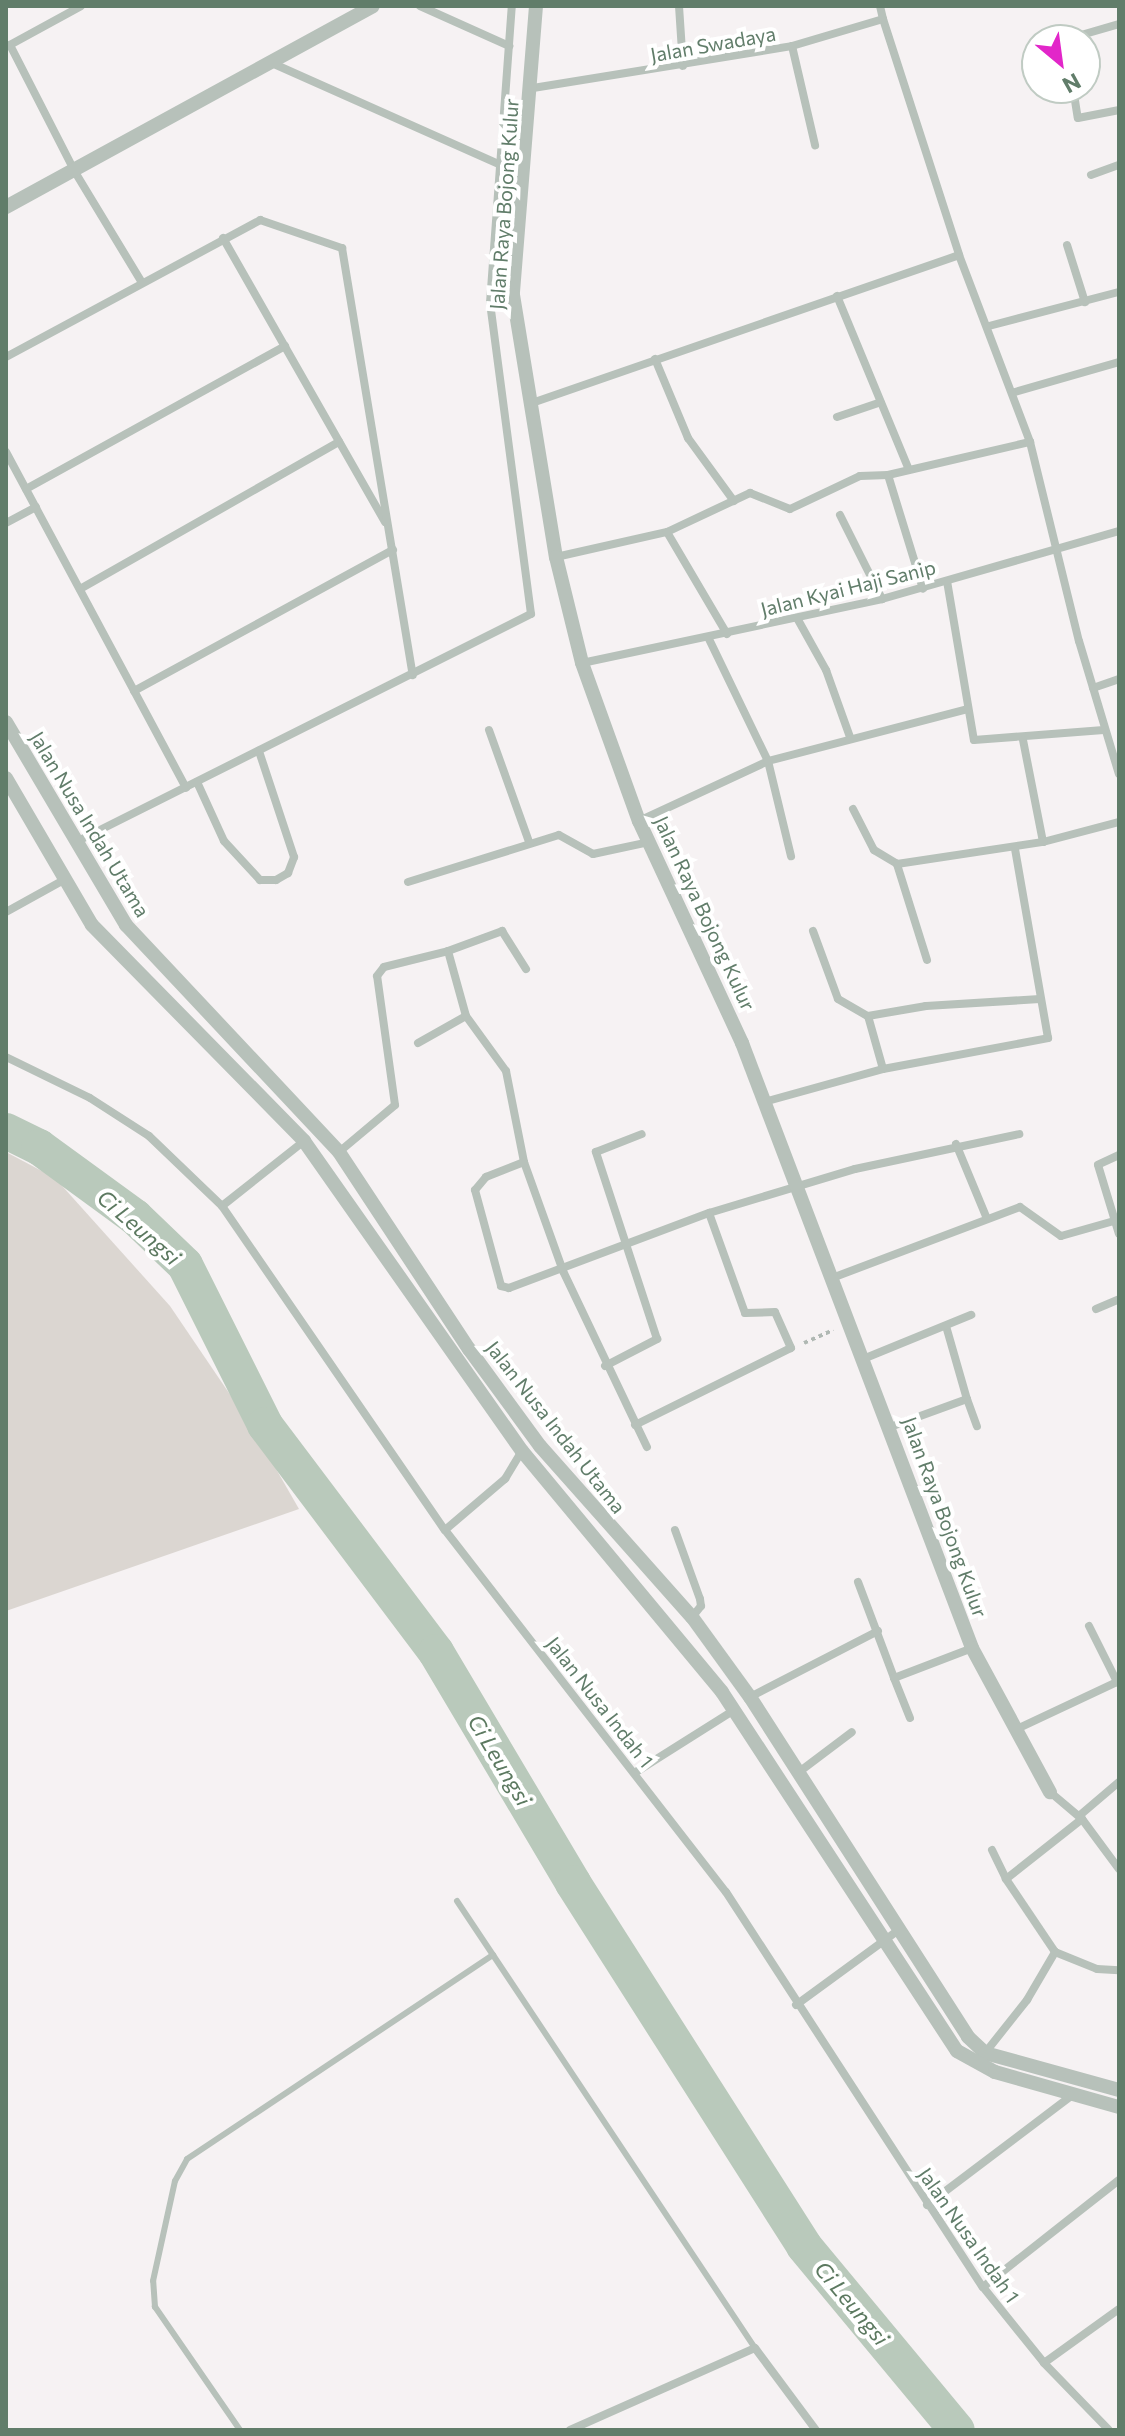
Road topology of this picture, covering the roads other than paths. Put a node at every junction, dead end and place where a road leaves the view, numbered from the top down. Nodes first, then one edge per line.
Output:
1 (81, 6) edge
2 (373, 6) edge
3 (420, 6) edge
4 (512, 6) edge
5 (536, 6) edge
6 (679, 6) edge
7 (880, 6) edge
8 (883, 19) junction
9 (8, 46) edge
10 (509, 46) junction
11 (792, 46) junction
12 (274, 64) junction
13 (683, 66) junction
14 (533, 88) junction
15 (1076, 104) edge
16 (1119, 110) edge
17 (815, 145) dead end
18 (501, 165) junction
19 (1119, 165) edge
20 (75, 172) junction
21 (1091, 175) dead end
22 (6, 207) edge
23 (223, 238) junction
24 (1067, 245) dead end
25 (959, 255) junction
26 (141, 281) junction
27 (1119, 292) edge
28 (837, 296) junction
29 (1085, 302) junction
30 (989, 326) junction
31 (285, 346) junction
32 (6, 357) edge
33 (655, 359) junction
34 (1119, 362) edge
35 (1015, 392) junction
36 (881, 402) junction
37 (528, 405) junction
38 (837, 417) dead end
39 (339, 442) junction
40 (1030, 442) junction
41 (6, 452) edge
42 (909, 470) junction
43 (888, 475) junction
44 (26, 489) junction
45 (734, 501) junction
46 (36, 507) junction
47 (840, 515) dead end
48 (6, 523) edge
49 (390, 530) junction
50 (1119, 531) edge
51 (667, 532) junction
52 (393, 550) junction
53 (1056, 551) junction
54 (556, 557) junction
55 (947, 581) junction
56 (80, 589) junction
57 (923, 589) junction
58 (882, 599) junction
59 (797, 618) junction
60 (727, 634) junction
61 (708, 637) junction
62 (582, 663) junction
63 (413, 675) junction
64 (1119, 679) edge
65 (1093, 688) junction
66 (134, 691) junction
67 (967, 709) junction
68 (6, 722) edge
69 (489, 730) dead end
70 (1104, 730) junction
71 (850, 737) junction
72 (1023, 740) junction
73 (1114, 744) edge
74 (259, 751) junction
75 (768, 761) junction
76 (1119, 774) edge
77 (6, 778) edge
78 (197, 782) junction
79 (186, 788) junction
80 (853, 809) dead end
81 (639, 821) junction
82 (1119, 822) edge
83 (76, 842) junction
84 (529, 842) junction
85 (649, 842) junction
86 (1043, 842) junction
87 (1015, 849) junction
88 (791, 856) dead end
89 (897, 864) junction
90 (64, 880) junction
91 (408, 882) dead end
92 (6, 912) edge
93 (813, 931) dead end
94 (448, 951) junction
95 (927, 960) dead end
96 (526, 969) dead end
97 (1040, 999) junction
98 (466, 1016) junction
99 (868, 1016) junction
100 (418, 1043) dead end
101 (6, 1057) edge
102 (883, 1069) junction
103 (764, 1102) junction
104 (642, 1134) dead end
105 (1019, 1134) dead end
106 (304, 1141) junction
107 (956, 1144) junction
108 (339, 1152) junction
109 (1119, 1155) edge
110 (524, 1162) junction
111 (797, 1188) junction
112 (222, 1206) junction
113 (709, 1213) junction
114 (987, 1219) junction
115 (383, 1221) junction
116 (1114, 1221) junction
117 (368, 1231) junction
118 (1119, 1234) edge
119 (623, 1243) junction
120 (563, 1271) junction
121 (832, 1278) junction
122 (1119, 1299) edge
123 (1096, 1309) dead end
124 (971, 1315) dead end
125 (946, 1326) junction
126 (863, 1359) junction
127 (605, 1366) junction
128 (967, 1399) junction
129 (635, 1425) junction
130 (977, 1426) dead end
131 (890, 1427) junction
132 (647, 1447) dead end
133 (522, 1451) junction
134 (445, 1530) junction
135 (675, 1530) dead end
136 (858, 1582) dead end
137 (692, 1617) junction
138 (1089, 1626) dead end
139 (878, 1631) junction
140 (972, 1648) junction
141 (894, 1678) junction
142 (1118, 1681) edge
143 (750, 1697) junction
144 (733, 1711) junction
145 (910, 1718) dead end
146 (1017, 1729) junction
147 (852, 1732) dead end
148 (636, 1772) junction
149 (799, 1772) junction
150 (1119, 1782) edge
151 (1050, 1792) joint
152 (1080, 1817) junction
153 (992, 1850) dead end
154 (1119, 1869) edge
155 (1006, 1879) junction
156 (457, 1901) dead end
157 (897, 1931) junction
158 (883, 1941) junction
159 (1055, 1952) junction
160 (493, 1955) junction
161 (1119, 1970) edge
162 (796, 2005) junction
163 (985, 2053) junction
164 (1119, 2090) edge
165 (1075, 2094) junction
166 (1119, 2107) edge
167 (1119, 2180) edge
168 (927, 2205) junction
169 (983, 2287) junction
170 (1119, 2309) edge
171 (755, 2348) junction
172 (1044, 2363) junction
173 (240, 2430) edge
174 (570, 2430) edge
175 (816, 2430) edge
176 (1109, 2430) edge

1 - 9 street
2 - 12 street
3 - 10 street
4 - 10 street
5 - 14 street, Jalan Raya Bojong Kulur
6 - 13 street
7 - 8 street
8 - 11 street, Jalan Swadaya
8 - 25 street
9 - 20 street
10 - 18 street
11 - 13 street, Jalan Swadaya
11 - 17 street
12 - 18 street
12 - 20 street
13 - 14 street, Jalan Swadaya
14 - 37 street, Jalan Raya Bojong Kulur
15 - 16 street
18 - 63 street
19 - 21 street
20 - 22 street
20 - 26 street
23 - 26 street
23 - 31 street
23 - 49 street
24 - 29 street
25 - 28 street
25 - 30 street
26 - 32 street
27 - 29 street
28 - 33 street
28 - 36 street
29 - 30 street
30 - 35 street
31 - 39 street
31 - 44 street
33 - 37 street
33 - 45 street
34 - 35 street
35 - 40 street
36 - 38 street
36 - 42 street
37 - 54 street, Jalan Raya Bojong Kulur
39 - 49 street
39 - 56 street
40 - 42 street
40 - 53 street
41 - 44 street
42 - 43 street
43 - 45 street
43 - 57 street
44 - 46 street
45 - 51 street
46 - 48 street
46 - 56 street
47 - 58 street
49 - 52 street
50 - 53 street, Jalan Kyai Haji Sanip
51 - 54 street
51 - 60 street
52 - 63 street
52 - 66 street
53 - 55 street, Jalan Kyai Haji Sanip
53 - 65 street
54 - 62 street, Jalan Raya Bojong Kulur
55 - 57 street, Jalan Kyai Haji Sanip
55 - 67 street
56 - 66 street
57 - 58 street, Jalan Kyai Haji Sanip
58 - 59 street, Jalan Kyai Haji Sanip
59 - 60 street, Jalan Kyai Haji Sanip
59 - 71 street
60 - 61 street, Jalan Kyai Haji Sanip
61 - 62 street, Jalan Kyai Haji Sanip
61 - 75 street
62 - 81 street, Jalan Raya Bojong Kulur
63 - 74 street
64 - 65 street
65 - 70 street
66 - 79 street
67 - 71 street
67 - 72 street
68 - 83 street, Jalan Nusa Indah Utama
69 - 84 street
70 - 72 street
70 - 73 street
71 - 75 street
72 - 86 street
73 - 76 street
74 - 78 street
74 - 78 street
75 - 81 street
75 - 88 street
77 - 90 street, Jalan Nusa Indah Utama
78 - 79 street
79 - 83 street
80 - 89 street
81 - 85 street, Jalan Raya Bojong Kulur
82 - 86 street
83 - 108 street, Jalan Nusa Indah Utama
84 - 85 street
84 - 91 street
85 - 103 street, Jalan Raya Bojong Kulur
86 - 87 street
87 - 89 street
87 - 97 street
89 - 95 street
90 - 92 street
90 - 106 street, Jalan Nusa Indah Utama
93 - 99 street
94 - 96 street
94 - 98 street
94 - 108 street
97 - 99 street
97 - 102 street
98 - 100 street
98 - 110 street
99 - 102 street
101 - 112 street, Jalan Nusa Indah 1
102 - 103 street
103 - 111 street, Jalan Raya Bojong Kulur
104 - 119 street
105 - 107 street
106 - 112 street
106 - 117 street, Jalan Nusa Indah Utama
107 - 111 street
107 - 114 street
108 - 115 street, Jalan Nusa Indah Utama
109 - 116 street
110 - 120 street
110 - 120 street
111 - 113 street
111 - 121 street, Jalan Raya Bojong Kulur
112 - 134 street, Jalan Nusa Indah 1
113 - 119 street
113 - 129 street
114 - 116 street
114 - 121 street
115 - 117 street
115 - 137 street, Jalan Nusa Indah Utama
116 - 118 street
117 - 133 street, Jalan Nusa Indah Utama
119 - 120 street
119 - 127 street
120 - 127 street
121 - 126 street, Jalan Raya Bojong Kulur
122 - 123 street
124 - 125 street
125 - 126 street
125 - 128 street
126 - 131 street, Jalan Raya Bojong Kulur
127 - 129 street
128 - 130 street
128 - 131 street
129 - 132 street
131 - 140 street, Jalan Raya Bojong Kulur
133 - 134 street
133 - 144 street, Jalan Nusa Indah Utama
134 - 148 street, Jalan Nusa Indah 1
135 - 137 street
136 - 139 street
137 - 143 street, Jalan Nusa Indah Utama
138 - 142 street
139 - 141 street
139 - 143 street
140 - 141 street
140 - 146 street, Jalan Raya Bojong Kulur
141 - 145 street
142 - 146 street
143 - 149 street, Jalan Nusa Indah Utama
144 - 148 street
144 - 158 street, Jalan Nusa Indah Utama
146 - 151 street, Jalan Raya Bojong Kulur
147 - 149 street
148 - 162 street, Jalan Nusa Indah 1
149 - 157 street, Jalan Nusa Indah Utama
150 - 152 street
151 - 152 street
152 - 154 street
152 - 155 street
153 - 155 street
155 - 159 street
156 - 160 lane
157 - 158 street
157 - 163 street, Jalan Nusa Indah Utama
158 - 162 street
158 - 165 street, Jalan Nusa Indah Utama
159 - 161 street
159 - 163 street
160 - 171 lane
160 - 173 lane
162 - 168 street, Jalan Nusa Indah 1
163 - 164 street
165 - 166 street, Jalan Nusa Indah Utama
165 - 168 street
167 - 169 street
168 - 169 street, Jalan Nusa Indah 1
169 - 172 street, Jalan Nusa Indah 1
170 - 172 street
171 - 174 street
171 - 175 street
172 - 176 street, Jalan Nusa Indah 1

